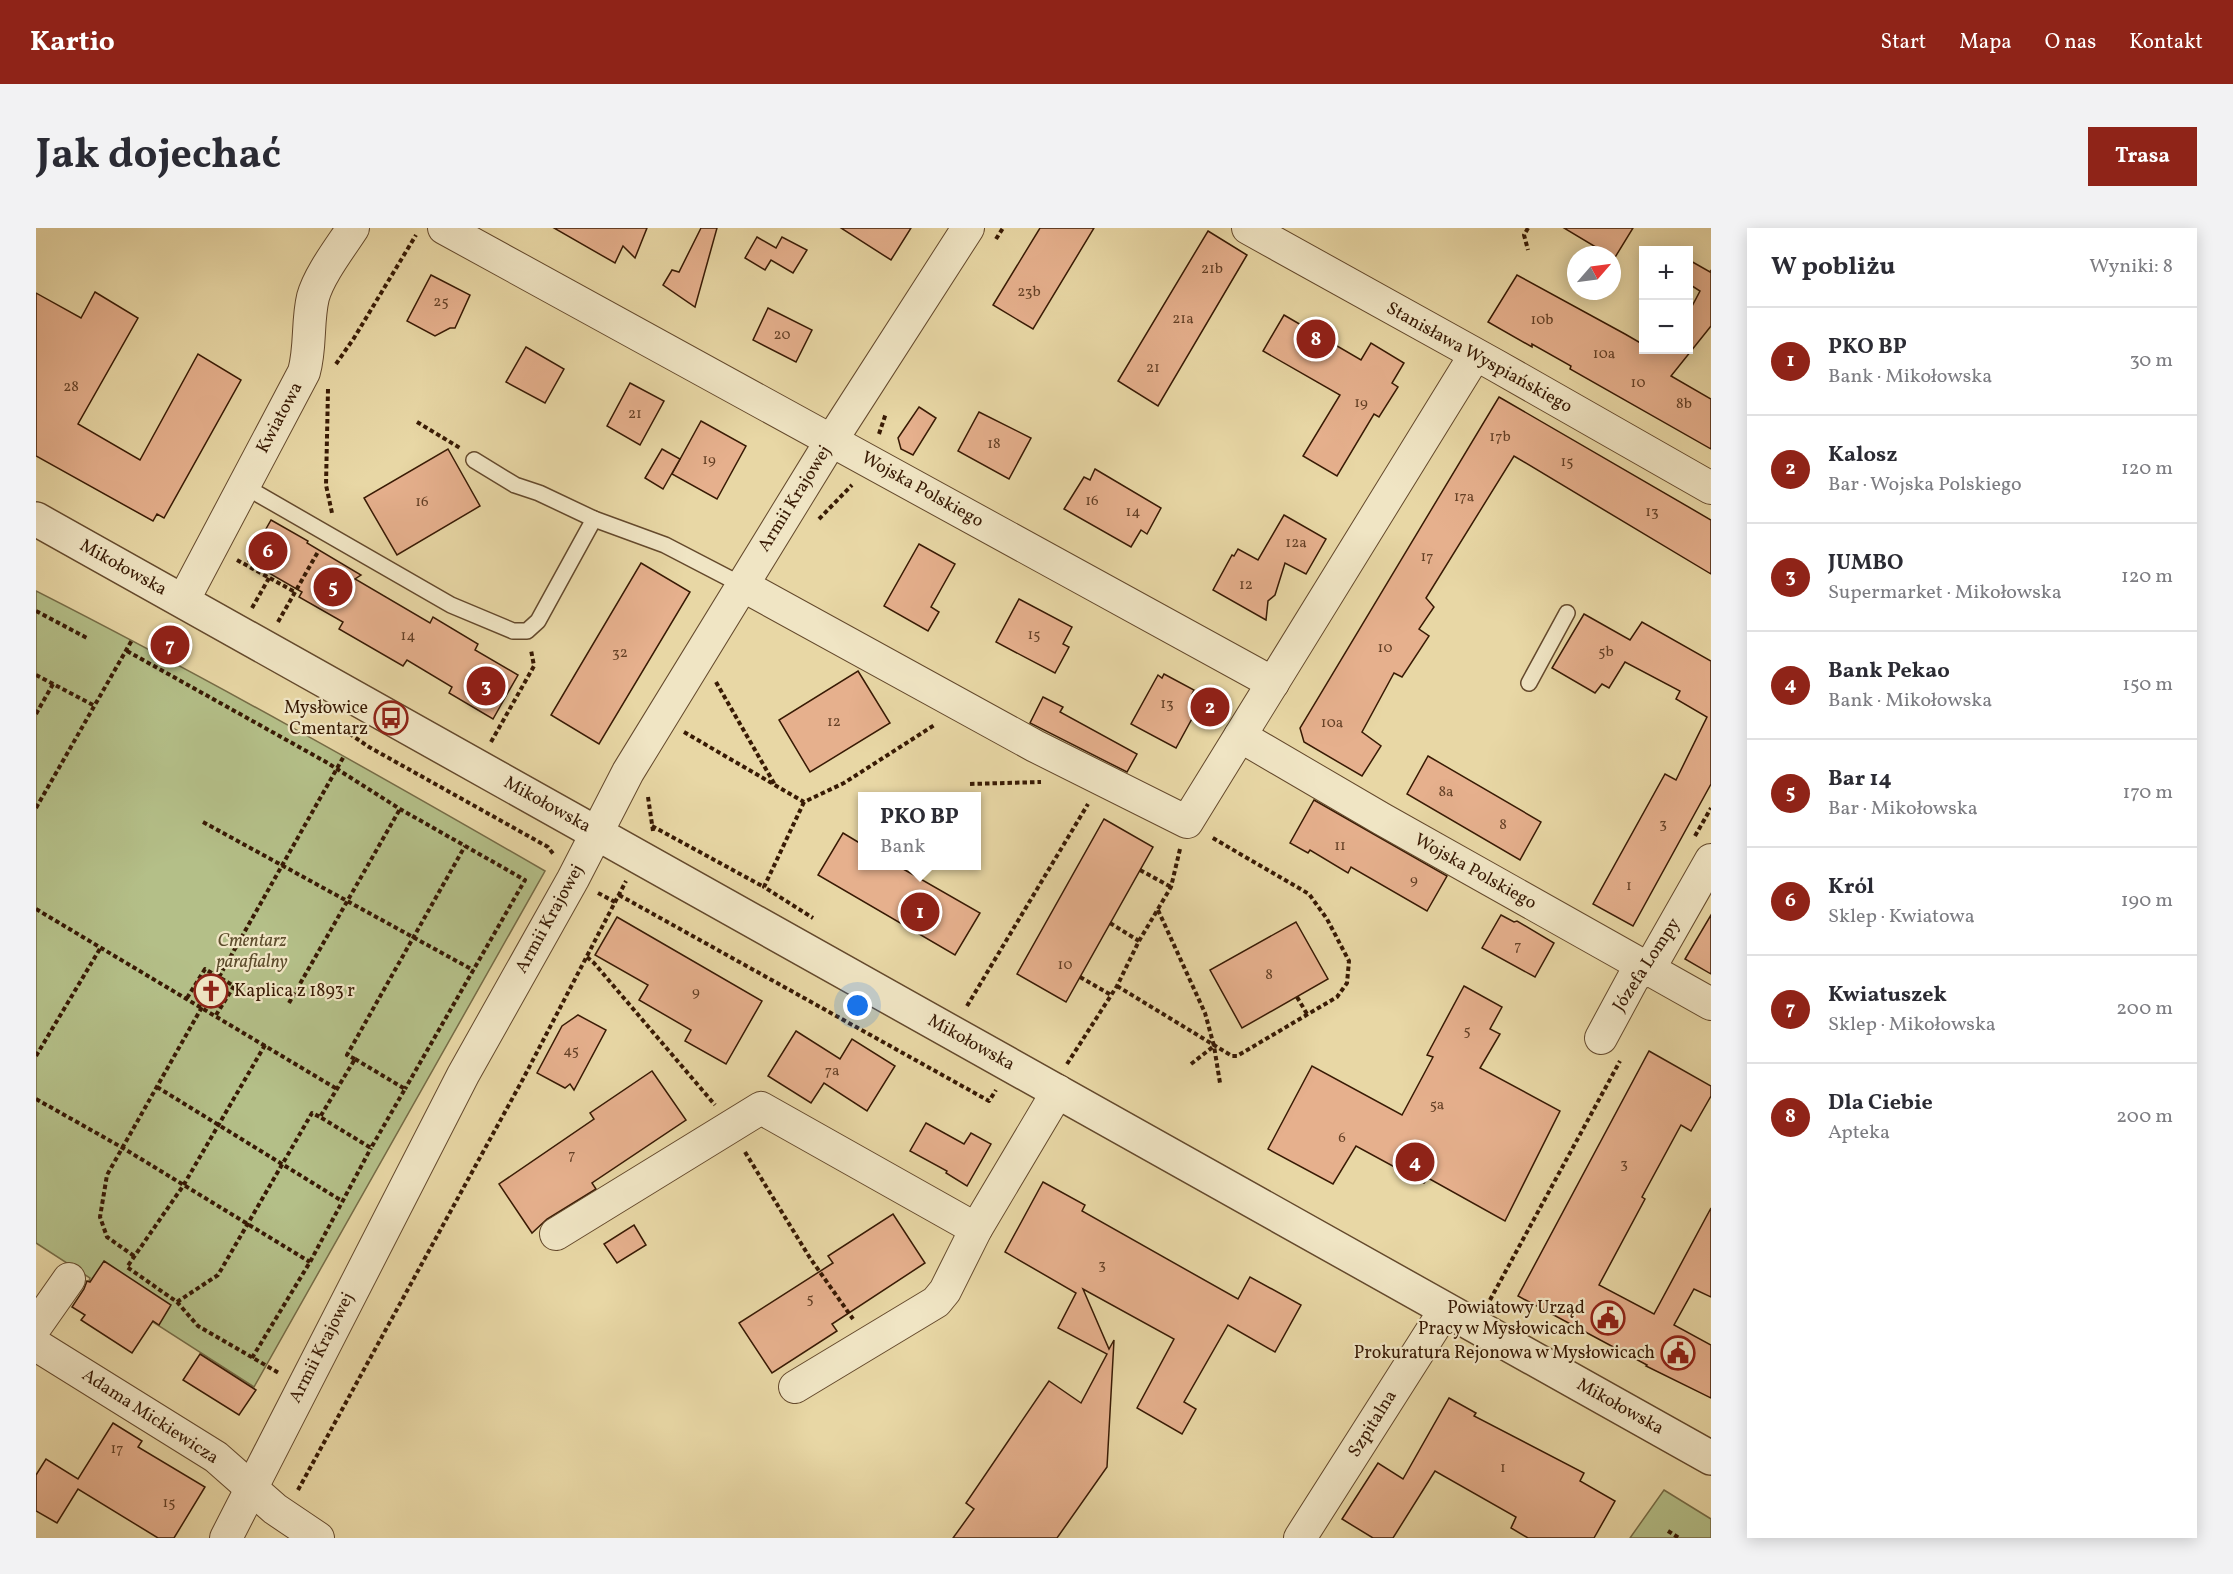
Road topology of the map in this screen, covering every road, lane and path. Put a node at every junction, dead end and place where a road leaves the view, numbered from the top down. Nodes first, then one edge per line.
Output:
1 (353, 228) edge
2 (444, 228) edge
3 (968, 228) edge
4 (1248, 228) edge
5 (1528, 228) edge
6 (413, 239) dead end
7 (1528, 250) dead end
8 (1475, 355) junction
9 (331, 371) dead end
10 (327, 386) dead end
11 (417, 422) dead end
12 (831, 441) junction
13 (470, 456) joint
14 (244, 486) junction
15 (1711, 488) edge
16 (36, 519) edge
17 (594, 519) junction
18 (328, 535) junction
19 (213, 546) junction
20 (269, 578) junction
21 (742, 585) junction
22 (295, 592) junction
23 (183, 601) junction
24 (251, 610) dead end
25 (36, 611) edge
26 (1567, 613) dead end
27 (278, 623) dead end
28 (527, 631) junction
29 (87, 638) dead end
30 (132, 640) dead end
31 (127, 651) junction
32 (700, 654) junction
33 (36, 675) edge
34 (1273, 683) junction
35 (1529, 683) dead end
36 (53, 684) junction
37 (95, 706) junction
38 (964, 706) junction
39 (36, 714) edge
40 (661, 717) junction
41 (1240, 736) junction
42 (491, 743) dead end
43 (344, 756) dead end
44 (336, 768) junction
45 (1102, 780) junction
46 (1047, 782) dead end
47 (970, 784) dead end
48 (775, 785) junction
49 (650, 790) dead end
50 (804, 802) junction
51 (36, 808) edge
52 (400, 809) junction
53 (499, 819) dead end
54 (203, 822) dead end
55 (1187, 822) junction
56 (652, 826) junction
57 (653, 832) dead end
58 (596, 833) junction
59 (465, 846) junction
60 (1711, 860) edge
61 (555, 862) dead end
62 (282, 865) junction
63 (1140, 870) dead end
64 (626, 881) dead end
65 (764, 887) junction
66 (1171, 887) junction
67 (619, 895) junction
68 (347, 901) junction
69 (36, 909) edge
70 (1158, 910) junction
71 (820, 922) dead end
72 (1110, 923) dead end
73 (414, 937) junction
74 (1139, 941) junction
75 (101, 947) junction
76 (1649, 969) junction
77 (473, 970) junction
78 (219, 977) junction
79 (1080, 977) dead end
80 (1117, 986) junction
81 (1111, 995) junction
82 (1297, 997) dead end
83 (187, 998) junction
84 (289, 1003) dead end
85 (1711, 1004) edge
86 (202, 1007) junction
87 (963, 1012) dead end
88 (1307, 1014) junction
89 (216, 1015) junction
90 (265, 1045) junction
91 (1214, 1046) junction
92 (1612, 1046) joint
93 (36, 1056) edge
94 (355, 1059) junction
95 (1009, 1064) junction
96 (1191, 1064) dead end
97 (1061, 1080) junction
98 (1220, 1083) dead end
99 (157, 1088) junction
100 (337, 1089) junction
101 (405, 1089) junction
102 (36, 1099) edge
103 (320, 1117) junction
104 (218, 1125) junction
105 (123, 1148) junction
106 (371, 1148) junction
107 (282, 1164) junction
108 (183, 1186) junction
109 (342, 1201) junction
110 (249, 1224) junction
111 (976, 1229) junction
112 (556, 1234) dead end
113 (135, 1256) junction
114 (310, 1262) junction
115 (69, 1279) dead end
116 (177, 1302) junction
117 (1444, 1310) junction
118 (36, 1326) edge
119 (1486, 1333) junction
120 (36, 1345) edge
121 (252, 1358) junction
122 (287, 1377) dead end
123 (795, 1387) dead end
124 (1711, 1458) edge
125 (251, 1488) junction
126 (293, 1499) dead end
127 (1668, 1531) dead end
128 (226, 1538) edge
129 (318, 1538) edge
130 (1300, 1538) edge
131 (1679, 1538) edge

1 - 14 street, Kwiatowa
2 - 12 street, Wojska Polskiego
3 - 12 street, Armii Krajowej
4 - 8 street, Stanisława Wyspiańskiego
5 - 7 path
6 - 9 path
8 - 15 street, Stanisława Wyspiańskiego
8 - 34 street
10 - 18 path
11 - 13 path
12 - 21 street, Armii Krajowej
12 - 34 street, Wojska Polskiego
13 - 17 lane
14 - 18 lane
14 - 19 street, Kwiatowa
16 - 23 street, Mikołowska
17 - 21 lane
17 - 28 lane
18 - 22 path
18 - 28 lane
19 - 20 path
19 - 23 street, Kwiatowa
20 - 22 path
20 - 24 path
21 - 32 street, Armii Krajowej
21 - 38 street
22 - 27 path
23 - 58 street, Mikołowska
25 - 29 path
26 - 35 lane
28 - 42 path
30 - 31 path
31 - 37 path
31 - 44 path
32 - 40 street, Armii Krajowej
32 - 48 path
33 - 36 path
34 - 41 street
36 - 37 path
36 - 39 path
37 - 51 path
38 - 45 street
38 - 50 path
40 - 48 path
40 - 58 street, Armii Krajowej
41 - 55 street
41 - 76 street, Wojska Polskiego
43 - 44 path
44 - 52 path
44 - 62 path
45 - 55 street
45 - 87 path
46 - 47 path
48 - 50 path
49 - 56 path
50 - 65 path
52 - 59 path
52 - 68 path
53 - 61 path
54 - 62 path
55 - 66 path
55 - 88 path
56 - 57 path
56 - 65 path
58 - 95 street, Mikołowska
58 - 125 street, Armii Krajowej
59 - 73 path
59 - 77 path
60 - 76 street, Józefa Lompy
62 - 68 path
62 - 78 path
63 - 66 path
64 - 67 path
65 - 71 path
66 - 70 path
67 - 95 path
67 - 126 path
68 - 73 path
68 - 84 path
69 - 75 path
70 - 74 path
70 - 91 path
72 - 74 path
73 - 77 path
73 - 94 path
74 - 80 path
75 - 83 path
75 - 93 path
76 - 85 street, Wojska Polskiego
76 - 92 street, Józefa Lompy
77 - 101 path
78 - 83 path
78 - 89 path
79 - 81 path
80 - 81 path
80 - 91 path
81 - 97 path
82 - 88 path
83 - 86 path
86 - 89 path
86 - 99 path
88 - 91 path
89 - 90 path
90 - 100 path
90 - 104 path
91 - 96 path
91 - 98 path
92 - 119 path
94 - 100 path
94 - 101 path
95 - 97 street, Mikołowska
97 - 111 street
97 - 117 street, Mikołowska
99 - 104 path
99 - 105 path
100 - 103 path
101 - 106 path
102 - 105 path
103 - 106 path
103 - 107 path
104 - 107 path
104 - 108 path
105 - 108 path
105 - 113 path
106 - 109 path
107 - 109 path
107 - 110 path
108 - 110 path
108 - 113 path
109 - 114 path
110 - 114 path
110 - 116 path
111 - 112 street
111 - 123 street
113 - 116 path
114 - 121 path
115 - 118 street
116 - 121 path
117 - 119 street, Mikołowska
117 - 130 street, Szpitalna
119 - 124 street, Mikołowska
120 - 125 street, Adama Mickiewicza
121 - 122 path
125 - 128 street, Armii Krajowej
125 - 129 street, Adama Mickiewicza
127 - 131 path

